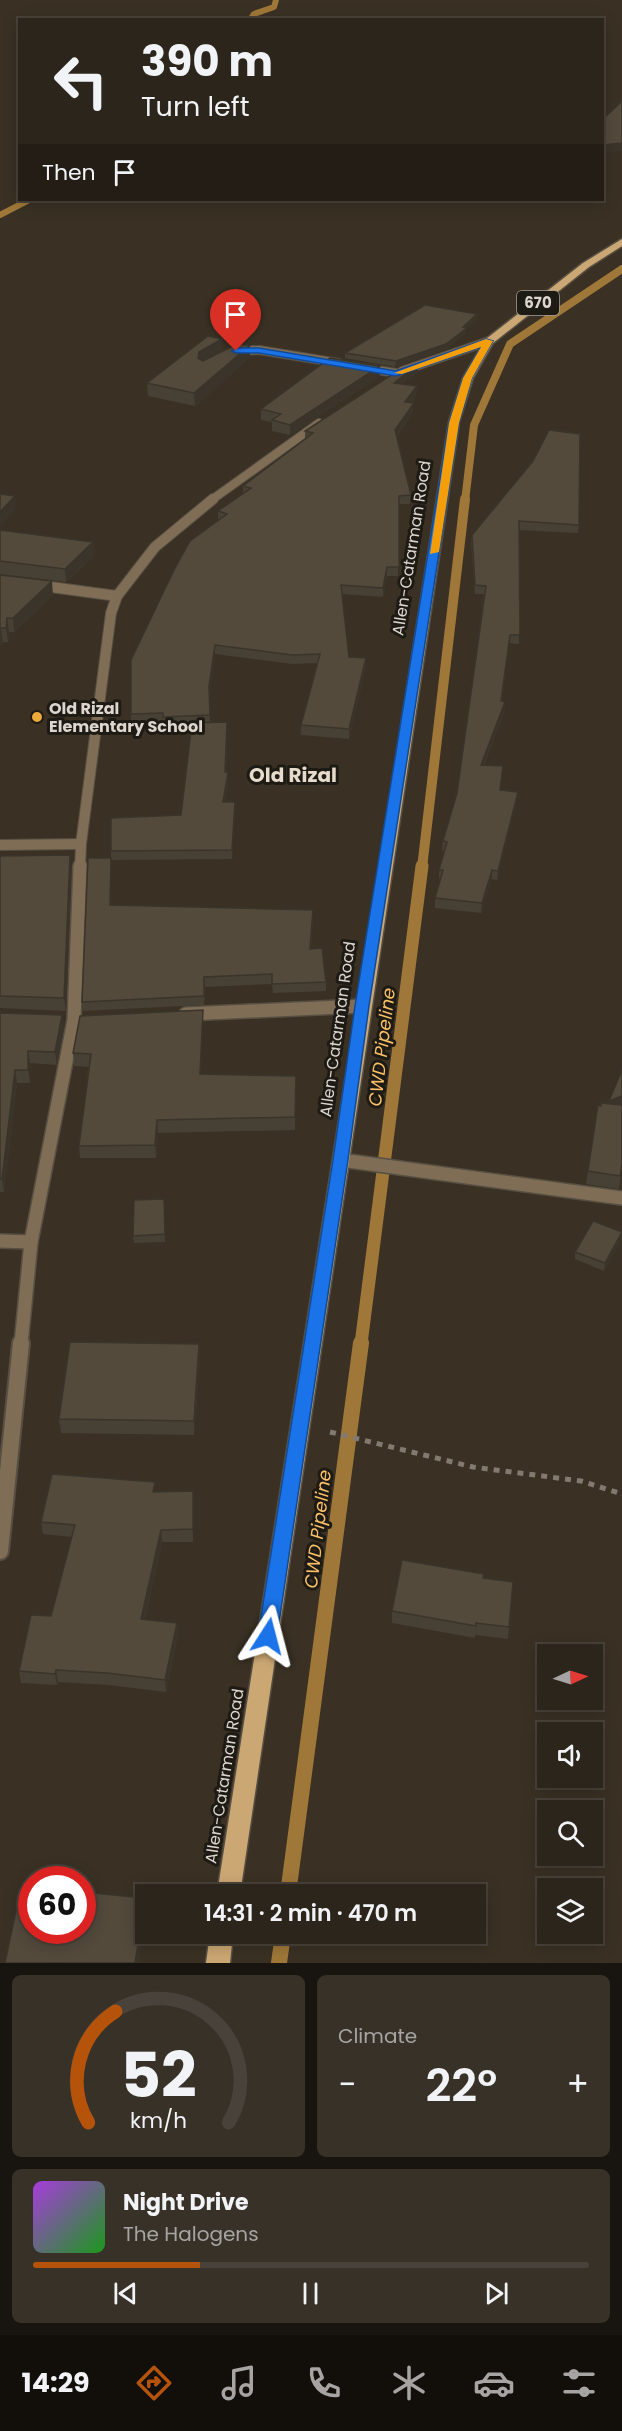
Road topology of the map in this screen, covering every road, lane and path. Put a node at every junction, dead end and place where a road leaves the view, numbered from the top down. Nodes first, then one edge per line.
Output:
1 (622, 242) edge
2 (489, 341) junction
3 (228, 355) edge
4 (396, 373) junction
5 (387, 379) edge
6 (331, 415) edge
7 (30, 585) edge
8 (117, 596) junction
9 (0, 844) edge
10 (81, 844) junction
11 (362, 1006) junction
12 (177, 1015) edge
13 (341, 1160) junction
14 (622, 1198) edge
15 (0, 1241) edge
16 (31, 1242) junction
17 (300, 1425) junction
18 (622, 1494) edge
19 (0, 1551) edge
20 (230, 1884) edge
21 (221, 1944) edge
22 (218, 1963) edge

1 - 2 main road, Allen-Catarman Road / 670
2 - 4 street
2 - 11 main road, Allen-Catarman Road / 670
3 - 4 street
4 - 5 street
6 - 8 street
7 - 8 street
8 - 10 street
9 - 10 street
10 - 16 street
11 - 12 street
11 - 13 main road, Allen-Catarman Road / 670
13 - 14 street
13 - 17 main road, Allen-Catarman Road / 670
15 - 16 street
16 - 19 street
17 - 18 path
17 - 20 main road, Allen-Catarman Road / 670
21 - 22 main road

